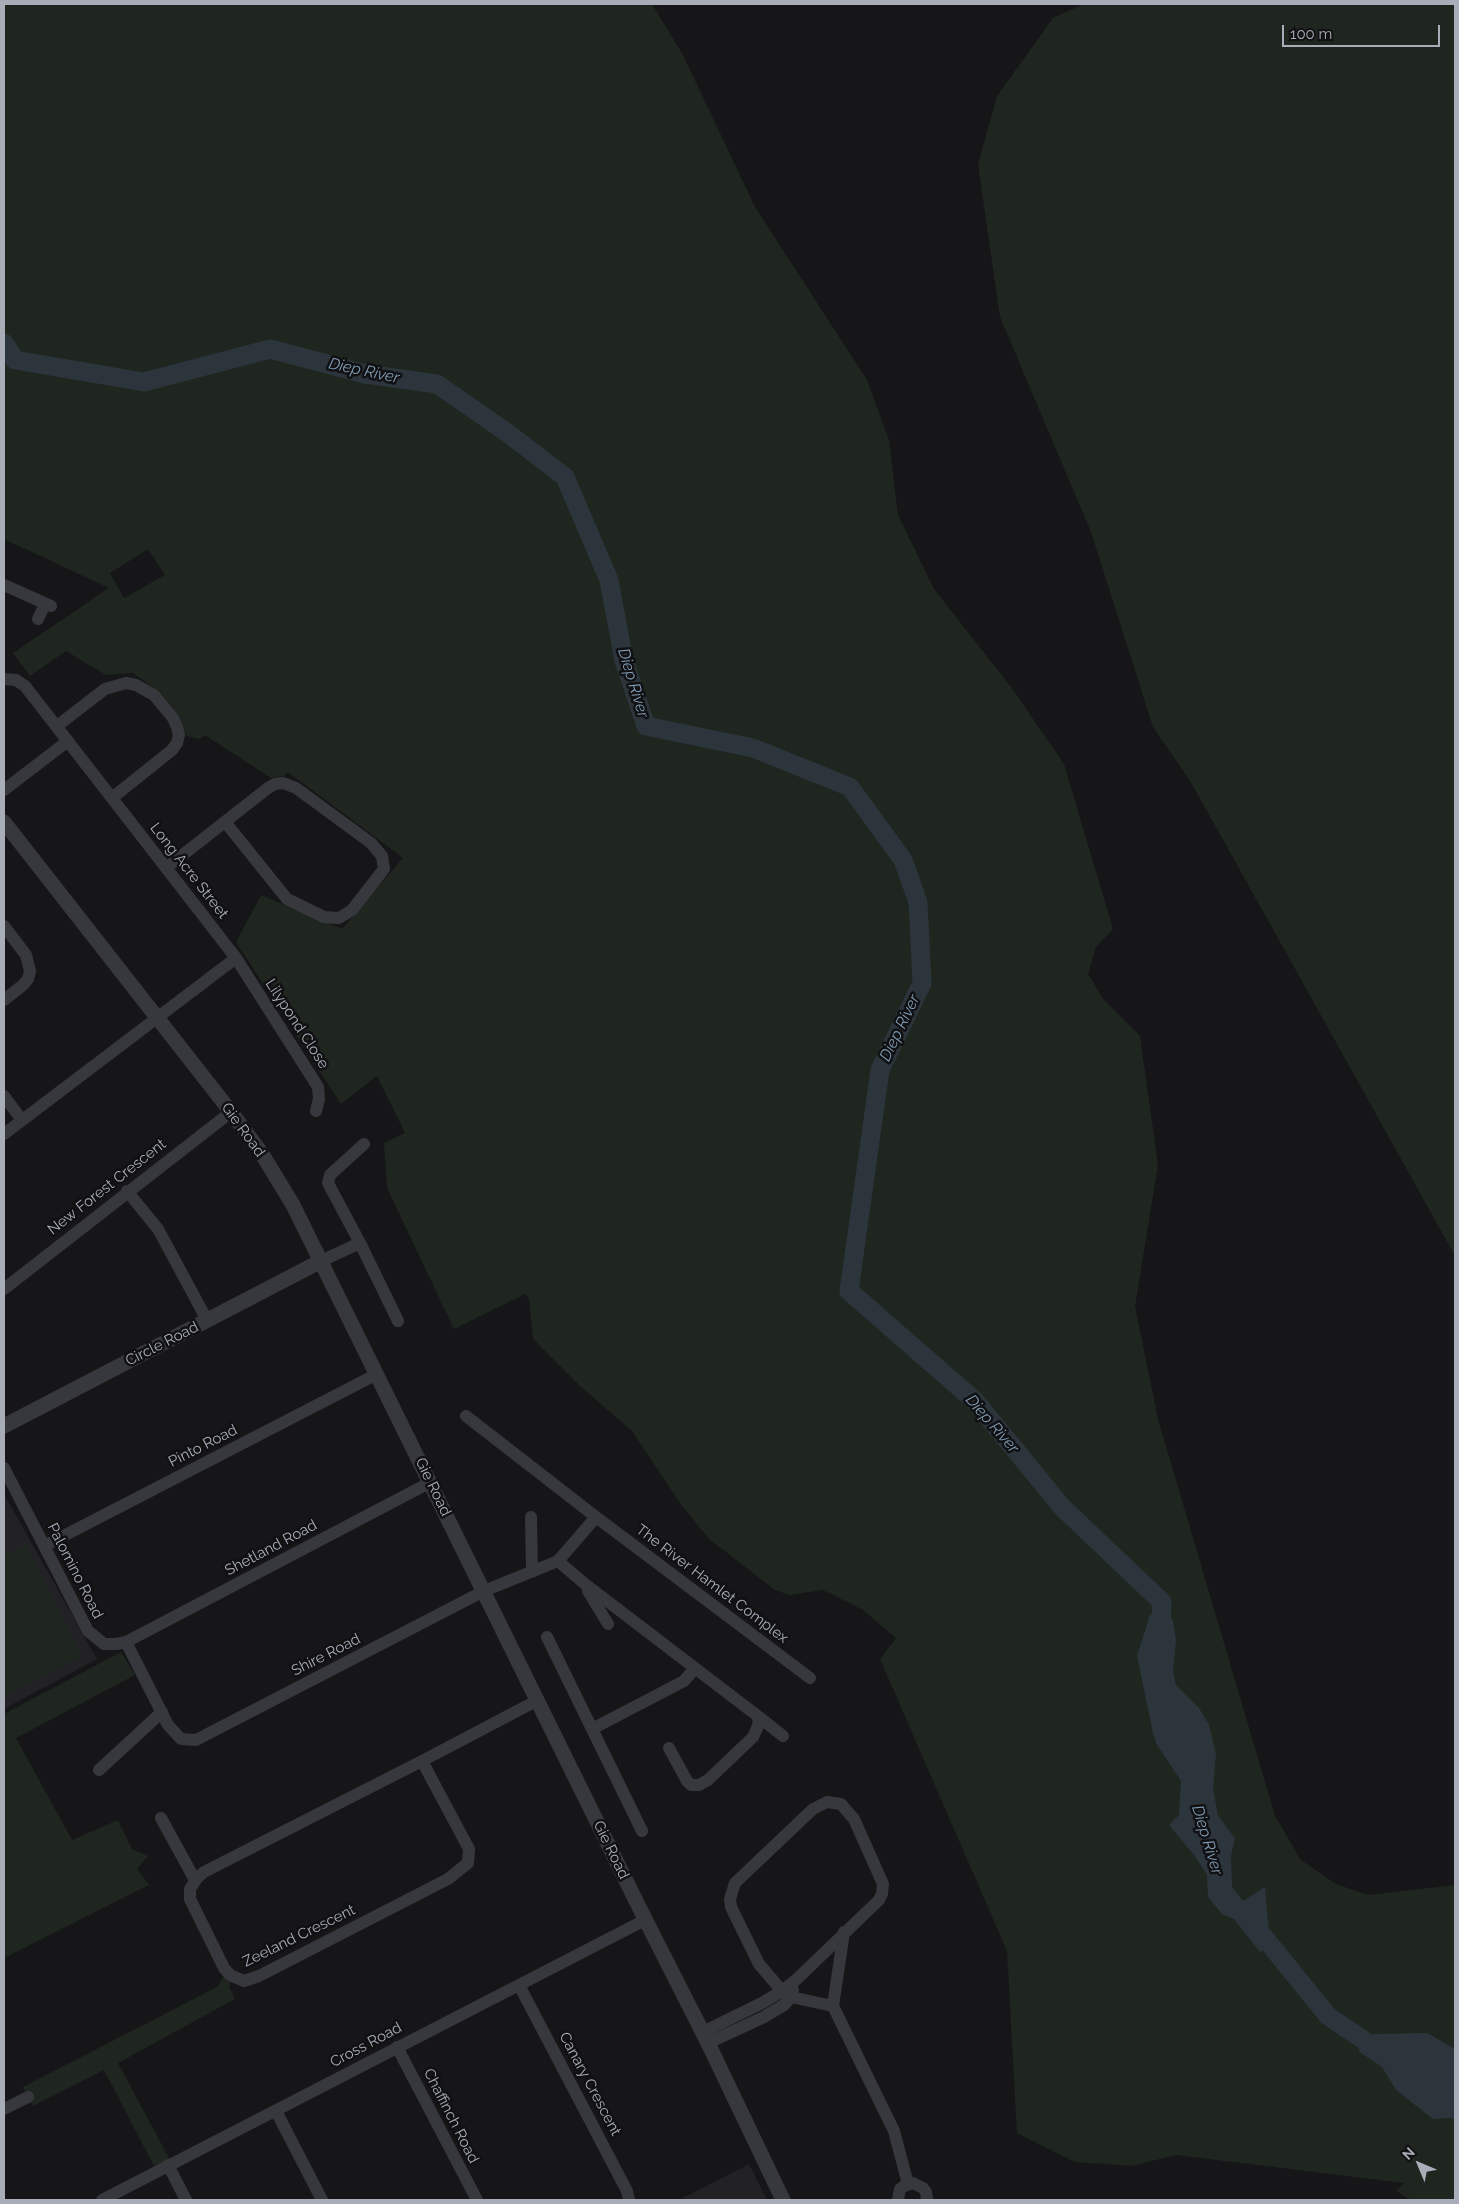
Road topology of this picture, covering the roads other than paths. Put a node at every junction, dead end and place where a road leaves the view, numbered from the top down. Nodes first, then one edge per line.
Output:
1 (4, 586) edge
2 (38, 619) dead end
3 (4, 679) edge
4 (57, 726) junction
5 (68, 740) junction
6 (4, 790) edge
7 (112, 798) junction
8 (4, 822) edge
9 (226, 822) junction
10 (166, 868) junction
11 (4, 926) edge
12 (236, 958) junction
13 (4, 1000) edge
14 (156, 1017) junction
15 (4, 1096) edge
16 (316, 1111) dead end
17 (231, 1112) junction
18 (22, 1120) junction
19 (4, 1134) edge
20 (364, 1144) dead end
21 (127, 1191) junction
22 (360, 1243) junction
23 (321, 1261) junction
24 (4, 1289) edge
25 (207, 1320) junction
26 (398, 1321) dead end
27 (377, 1374) junction
28 (466, 1416) dead end
29 (4, 1426) edge
30 (4, 1468) edge
31 (430, 1482) junction
32 (531, 1517) dead end
33 (596, 1517) junction
34 (44, 1546) junction
35 (558, 1561) junction
36 (532, 1572) junction
37 (585, 1584) junction
38 (484, 1591) junction
39 (608, 1624) dead end
40 (547, 1637) dead end
41 (126, 1642) junction
42 (695, 1668) junction
43 (810, 1678) dead end
44 (538, 1700) junction
45 (162, 1712) junction
46 (759, 1717) junction
47 (592, 1729) junction
48 (783, 1736) dead end
49 (669, 1748) dead end
50 (422, 1761) junction
51 (99, 1770) dead end
52 (161, 1818) dead end
53 (642, 1832) dead end
54 (195, 1880) junction
55 (646, 1920) junction
56 (844, 1932) junction
57 (518, 1985) junction
58 (786, 1994) junction
59 (833, 2006) junction
60 (705, 2037) junction
61 (397, 2047) junction
62 (28, 2097) dead end
63 (4, 2109) edge
64 (276, 2111) junction
65 (168, 2165) junction
66 (908, 2184) junction
67 (102, 2200) edge
68 (186, 2200) edge
69 (322, 2200) edge
70 (477, 2200) edge
71 (629, 2200) edge
72 (784, 2200) edge
73 (898, 2200) edge
74 (927, 2200) edge

1 - 2 street
3 - 4 street, Long Acre Street
4 - 5 street, Long Acre Street
4 - 7 street
5 - 6 street
5 - 7 street, Long Acre Street
7 - 10 street, Long Acre Street
8 - 14 street, Gie Road
9 - 9 street
9 - 10 street
10 - 12 street, Long Acre Street
11 - 13 street
12 - 14 street
12 - 16 street, Lilypond Close
14 - 17 street, Gie Road
14 - 18 street
15 - 18 street
17 - 21 street, New Forest Crescent
17 - 23 street, Gie Road
18 - 19 street
20 - 22 street
21 - 24 street, New Forest Crescent
21 - 25 street
22 - 23 street
22 - 26 street
23 - 25 street, Circle Road
23 - 27 street, Gie Road
25 - 29 street, Circle Road
27 - 31 street, Gie Road
27 - 34 street, Pinto Road
28 - 33 street, The River Hamlet Complex
30 - 34 street, Palomino Road
31 - 38 street, Gie Road
31 - 41 street, Shetland Road
32 - 36 street
33 - 35 street
33 - 43 street, The River Hamlet Complex
34 - 41 street, Palomino Road
35 - 36 street
35 - 37 street
36 - 38 street
37 - 39 street
37 - 42 street
38 - 44 street, Gie Road
38 - 45 street, Shire Road
40 - 47 street
41 - 45 street
42 - 46 street
42 - 47 street
44 - 50 street
44 - 55 street, Gie Road
45 - 51 street
46 - 48 street
46 - 49 street
47 - 53 street
50 - 54 street
50 - 54 street, Zeeland Crescent
52 - 54 street
55 - 57 street, Cross Road
55 - 60 street, Gie Road
56 - 58 street
56 - 58 street
56 - 59 street
57 - 61 street, Cross Road
57 - 71 street, Canary Crescent
58 - 59 street
58 - 60 street
59 - 66 street
60 - 72 street, Gie Road
61 - 64 street, Cross Road
61 - 70 street, Chaffinch Road
62 - 63 street
64 - 65 street, Cross Road
64 - 69 street
65 - 67 street, Cross Road
65 - 68 street
66 - 73 street
66 - 74 street

